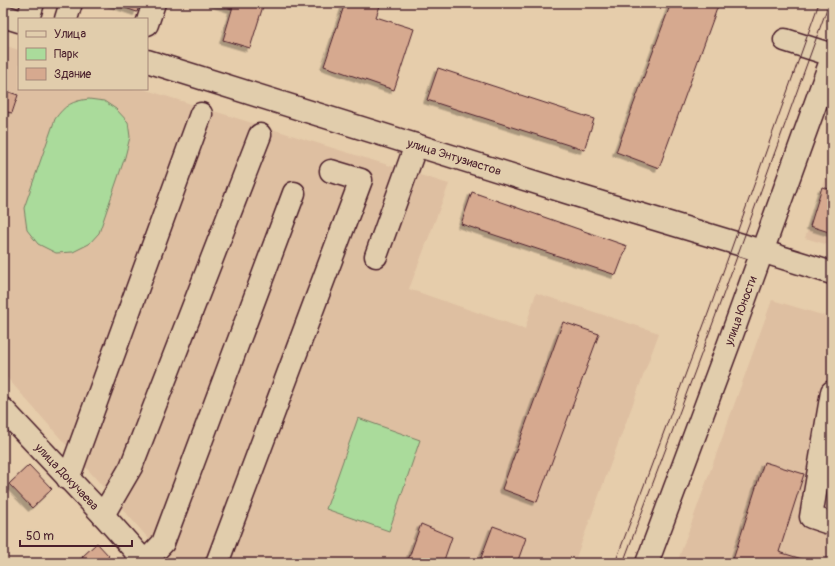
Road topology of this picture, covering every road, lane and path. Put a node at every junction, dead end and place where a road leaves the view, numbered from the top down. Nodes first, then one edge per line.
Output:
1 (33, 3) edge
2 (71, 3) edge
3 (154, 3) edge
4 (3, 16) edge
5 (28, 18) edge
6 (66, 18) edge
7 (18, 21) edge
8 (148, 21) edge
9 (785, 40) dead end
10 (832, 55) edge
11 (832, 58) edge
12 (148, 61) edge
13 (201, 114) dead end
14 (260, 135) dead end
15 (416, 145) junction
16 (331, 171) dead end
17 (294, 193) dead end
18 (762, 252) junction
19 (376, 256) dead end
20 (832, 273) edge
21 (832, 392) edge
22 (3, 409) edge
23 (68, 479) junction
24 (103, 515) junction
25 (832, 524) edge
26 (145, 563) edge
27 (217, 563) edge
28 (647, 563) edge

1 - 5 street
2 - 6 street
3 - 8 street
4 - 7 street
9 - 10 street
11 - 18 street, улица Юности
12 - 15 street, улица Энтузиастов
13 - 23 street
14 - 24 street
15 - 18 street, улица Энтузиастов
15 - 19 street
16 - 27 street
17 - 26 street
18 - 20 street, улица Энтузиастов
18 - 28 street, улица Юности
21 - 25 street
22 - 23 street, улица Докучаева
23 - 24 street, улица Докучаева
24 - 26 street, улица Докучаева

